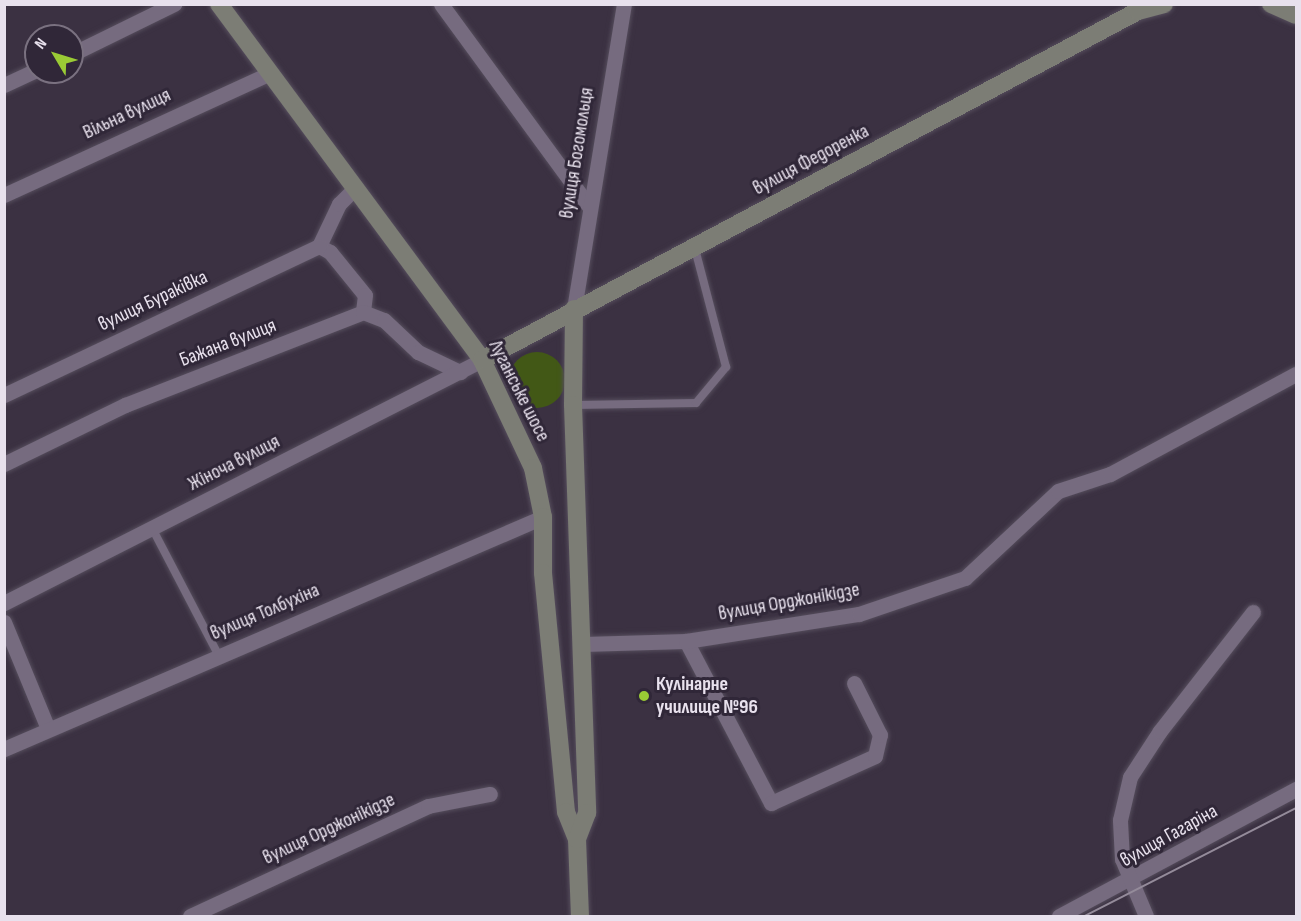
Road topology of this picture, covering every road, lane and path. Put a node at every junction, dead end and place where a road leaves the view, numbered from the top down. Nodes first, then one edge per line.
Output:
1 (174, 4) edge
2 (219, 4) edge
3 (441, 4) edge
4 (624, 4) edge
5 (1164, 4) edge
6 (1271, 4) edge
7 (1296, 15) edge
8 (84, 48) edge
9 (270, 73) junction
10 (24, 76) edge
11 (4, 85) edge
12 (355, 188) junction
13 (4, 195) edge
14 (589, 206) junction
15 (319, 246) junction
16 (695, 247) junction
17 (574, 309) junction
18 (363, 312) junction
19 (482, 360) junction
20 (460, 372) junction
21 (1296, 374) edge
22 (4, 395) edge
23 (573, 405) junction
24 (4, 464) edge
25 (543, 517) junction
26 (152, 528) junction
27 (4, 603) edge
28 (1253, 612) dead end
29 (4, 622) edge
30 (686, 641) junction
31 (583, 644) junction
32 (218, 654) junction
33 (854, 683) dead end
34 (48, 729) junction
35 (4, 749) edge
36 (1296, 789) edge
37 (490, 794) dead end
38 (577, 839) junction
39 (1130, 882) junction
40 (190, 916) edge
41 (580, 916) edge
42 (1059, 916) edge
43 (1146, 916) edge

1 - 8 street
2 - 9 main road, Луганське шосе
3 - 14 street
4 - 14 street, вулиця Богомольця
5 - 16 main road, вулиця Федоренка
6 - 7 main road
9 - 12 main road, Луганське шосе
9 - 13 street, Вільна вулиця
10 - 11 street
12 - 15 street
12 - 19 main road, Луганське шосе
14 - 17 street, вулиця Богомольця
15 - 18 street
15 - 22 street, вулиця Бураківка
16 - 17 main road, вулиця Федоренка
16 - 23 lane
17 - 19 main road, вулиця Федоренка
17 - 23 main road, Луганське шосе
18 - 20 street
18 - 24 street, Бажана вулиця
19 - 20 street, Жіноча вулиця
19 - 25 main road, Луганське шосе
20 - 26 street, Жіноча вулиця
21 - 30 street, вулиця Орджонікідзе
23 - 31 main road, Луганське шосе
25 - 32 street, вулиця Толбухіна
25 - 38 main road, Луганське шосе
26 - 27 street, Жіноча вулиця
26 - 32 lane
28 - 39 street
29 - 34 street
30 - 31 street, вулиця Орджонікідзе
30 - 33 street
31 - 38 main road, Луганське шосе
32 - 34 street, вулиця Толбухіна
34 - 35 street, вулиця Толбухіна
36 - 39 street, вулиця Гагаріна
37 - 40 street, вулиця Орджонікідзе
38 - 41 main road, Луганське шосе
39 - 42 street, вулиця Гагаріна
39 - 43 street

